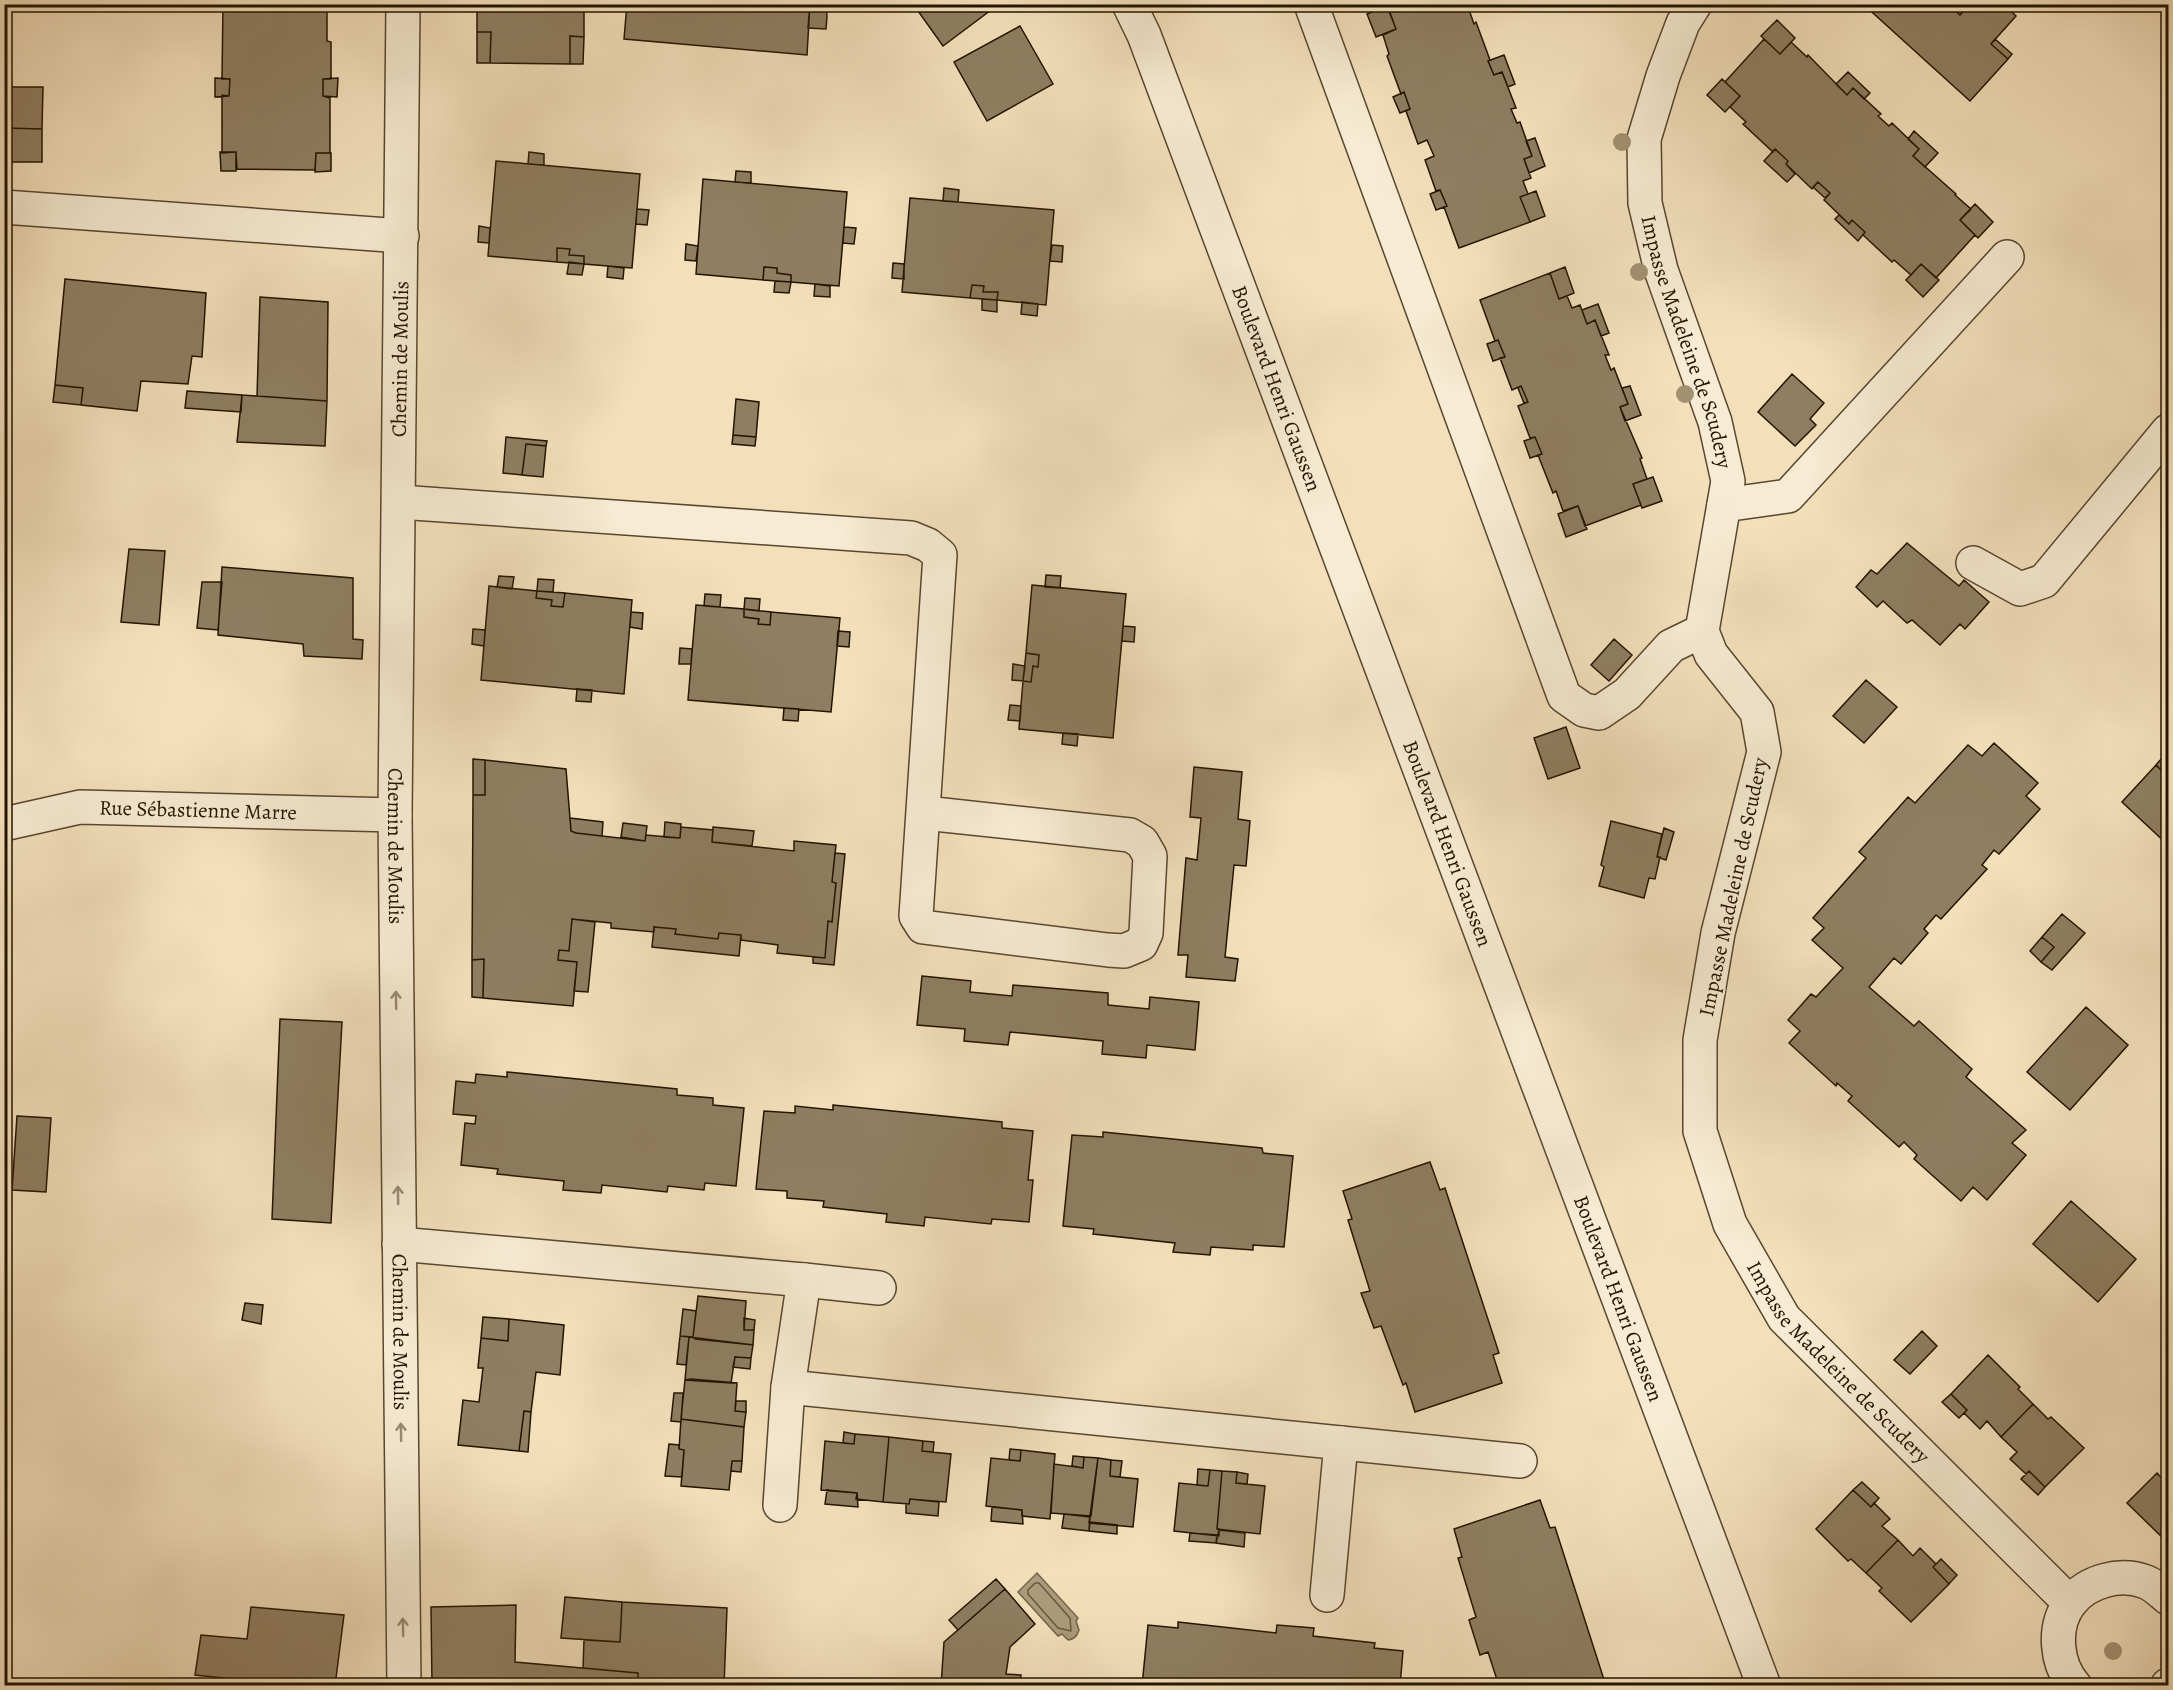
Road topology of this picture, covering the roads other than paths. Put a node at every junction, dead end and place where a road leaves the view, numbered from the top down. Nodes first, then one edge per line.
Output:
1 (403, 4) edge
2 (1128, 4) edge
3 (1311, 4) edge
4 (1695, 4) edge
5 (4, 207) edge
6 (402, 236) junction
7 (2007, 257) dead end
8 (2169, 430) edge
9 (399, 502) junction
10 (1724, 505) junction
11 (1973, 563) dead end
12 (1702, 631) junction
13 (925, 813) junction
14 (395, 815) junction
15 (4, 824) edge
16 (399, 1244) junction
17 (804, 1280) junction
18 (879, 1288) dead end
19 (788, 1387) junction
20 (1341, 1443) junction
21 (1520, 1461) dead end
22 (780, 1505) dead end
23 (1327, 1595) dead end
24 (2169, 1598) edge
25 (2070, 1603) junction
26 (404, 1686) edge
27 (1764, 1686) edge
28 (2075, 1686) edge

1 - 6 street, Chemin de Moulis
2 - 27 street, Boulevard Henri Gaussen
3 - 12 street
4 - 10 street, Impasse Madeleine de Scudery
5 - 6 street
6 - 9 street, Chemin de Moulis
7 - 10 street
8 - 11 street
9 - 13 street
9 - 14 street, Chemin de Moulis
10 - 12 street, Impasse Madeleine de Scudery
12 - 25 street, Impasse Madeleine de Scudery
13 - 13 street
14 - 15 street, Rue Sébastienne Marre
16 -> 14 street, Chemin de Moulis
16 - 17 street
26 -> 16 street, Chemin de Moulis
17 - 18 street
17 - 19 street
19 - 20 street
19 - 22 street
20 - 21 street
20 - 23 street
24 - 25 street
25 - 28 street

